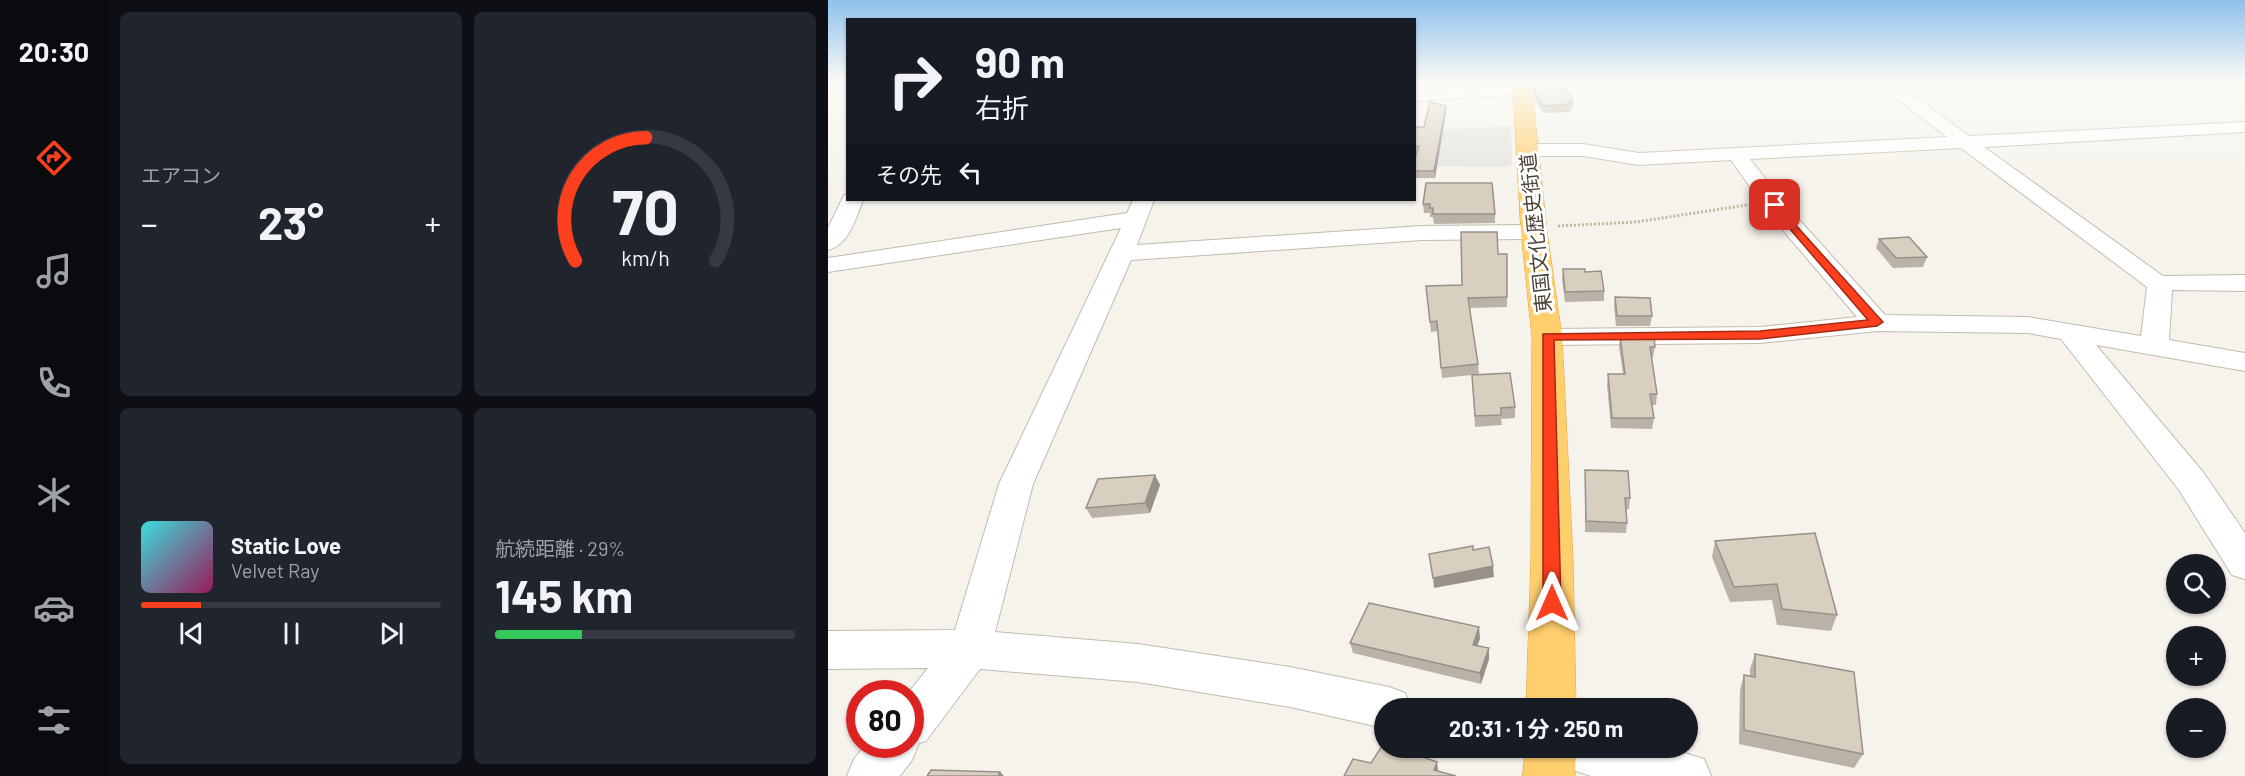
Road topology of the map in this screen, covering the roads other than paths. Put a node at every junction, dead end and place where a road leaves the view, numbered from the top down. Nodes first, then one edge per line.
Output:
1 (1525, 117) edge
2 (1931, 117) edge
3 (2245, 127) edge
4 (1965, 142) junction
5 (1528, 150) junction
6 (1737, 155) junction
7 (852, 201) edge
8 (1138, 209) edge
9 (1533, 230) junction
10 (828, 243) edge
11 (1122, 253) junction
12 (828, 265) edge
13 (2245, 283) edge
14 (2160, 285) junction
15 (1877, 322) junction
16 (2071, 333) junction
17 (1547, 337) junction
18 (2154, 347) junction
19 (2245, 362) edge
20 (2245, 564) edge
21 (970, 649) junction
22 (828, 650) edge
23 (1551, 698) edge
24 (1374, 705) edge
25 (924, 707) edge
26 (885, 758) edge
27 (1550, 758) edge
28 (1613, 758) edge
29 (871, 776) edge
30 (1549, 776) edge
31 (1688, 776) edge

1 - 5 highway, 東国文化歴史街道
2 - 4 street
3 - 4 street
4 - 6 street
4 - 14 street
5 - 6 street
5 - 9 highway, 東国文化歴史街道
6 - 15 street
7 - 10 street
8 - 11 street
8 - 12 street
9 - 11 street
9 - 17 highway, 東国文化歴史街道
11 - 21 street
13 - 14 street
14 - 18 street
15 - 16 street
15 - 17 street
16 - 18 street
16 - 20 street
17 - 23 highway, 東国文化歴史街道
18 - 19 street
21 - 22 street
21 - 24 street
21 - 25 street
26 - 29 street
27 - 30 highway
28 - 31 street

